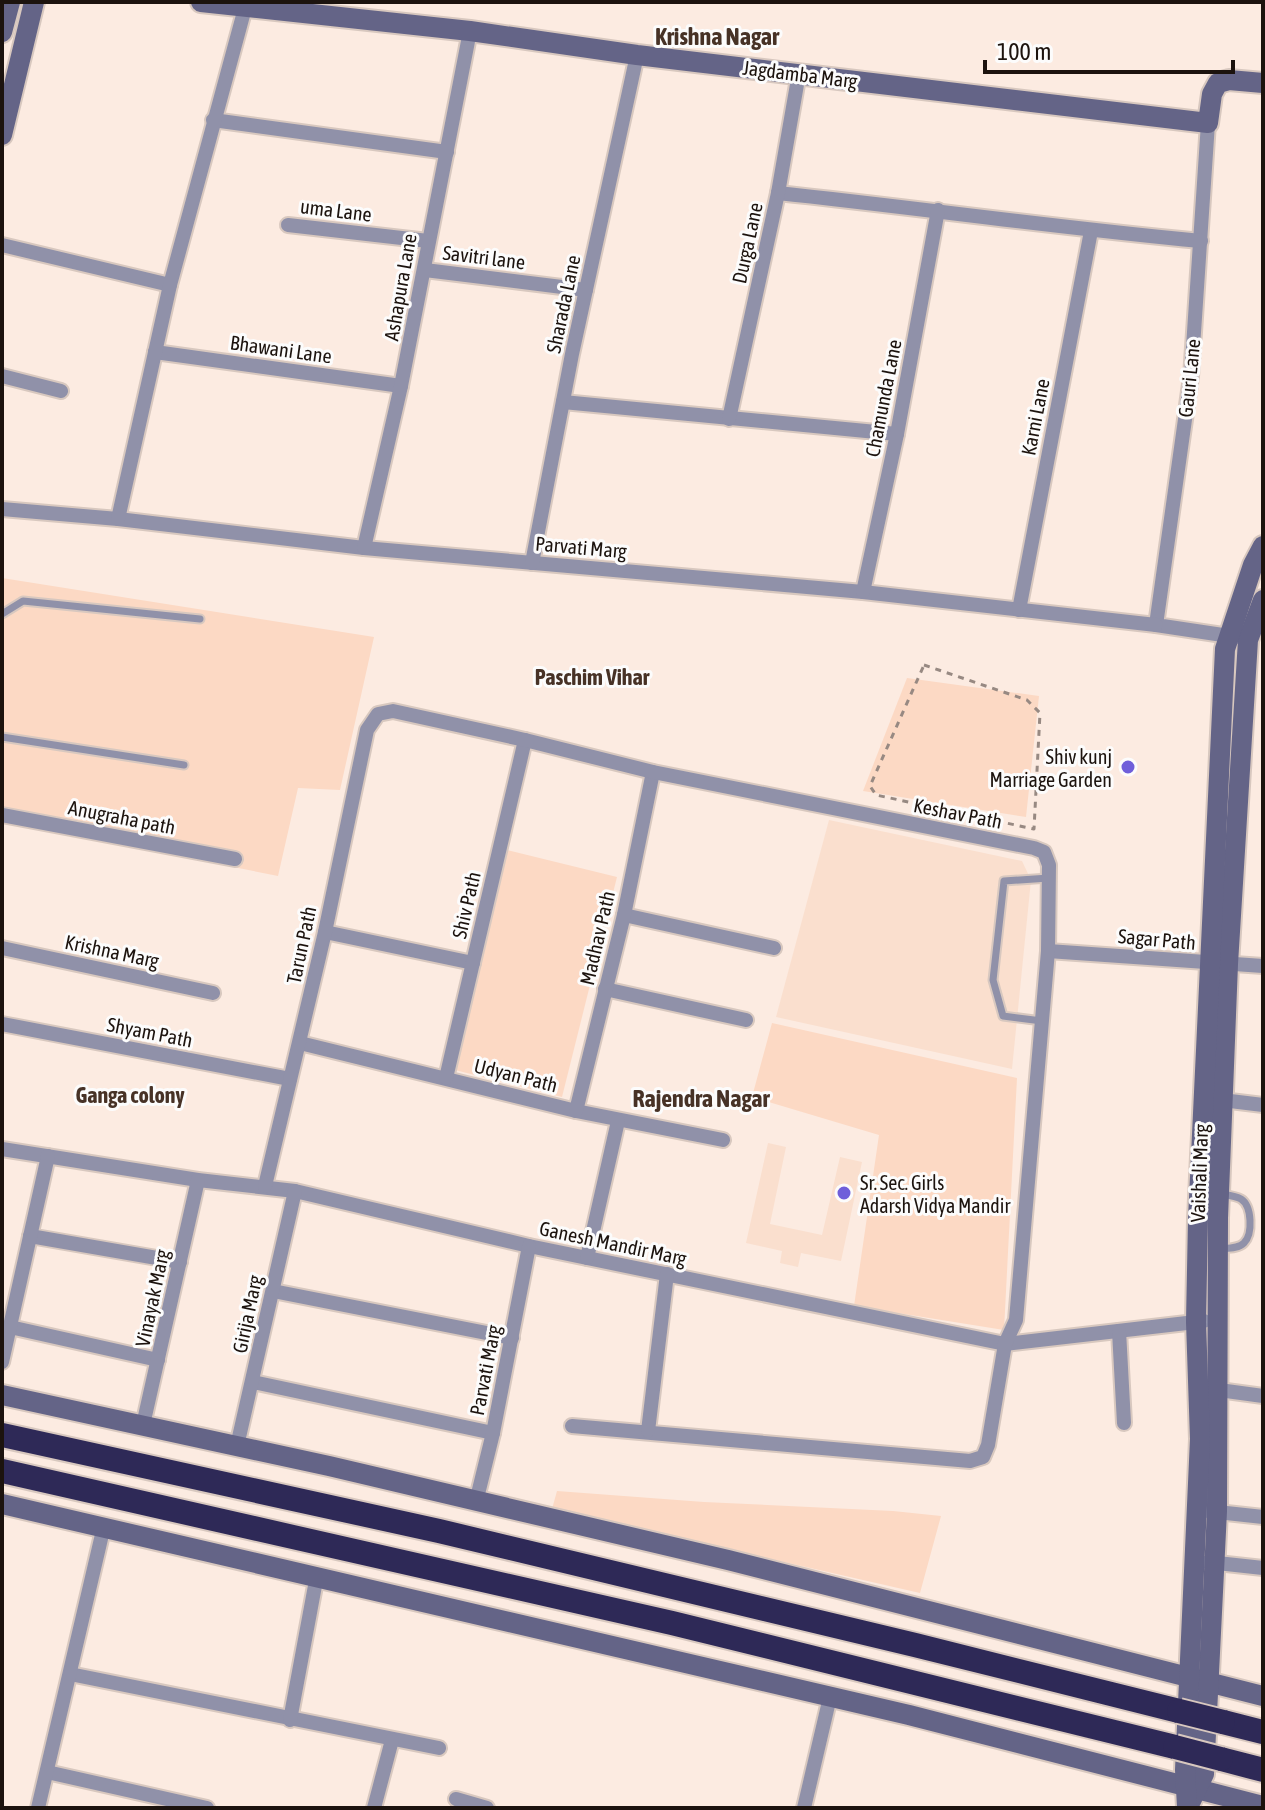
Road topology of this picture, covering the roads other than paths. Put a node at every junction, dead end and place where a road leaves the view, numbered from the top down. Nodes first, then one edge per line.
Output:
1 (10, 2) edge
2 (34, 2) edge
3 (201, 2) edge
4 (245, 8) junction
5 (470, 31) junction
6 (2, 32) edge
7 (637, 55) junction
8 (799, 73) junction
9 (1263, 83) edge
10 (213, 120) junction
11 (1208, 123) junction
12 (2, 135) edge
13 (447, 152) junction
14 (778, 193) junction
15 (938, 210) junction
16 (288, 225) dead end
17 (1091, 231) junction
18 (428, 241) junction
19 (1201, 241) junction
20 (2, 245) edge
21 (425, 270) junction
22 (170, 285) junction
23 (586, 290) junction
24 (155, 352) junction
25 (2, 376) edge
26 (401, 386) junction
27 (61, 391) dead end
28 (563, 402) junction
29 (729, 419) junction
30 (897, 434) junction
31 (2, 509) edge
32 (118, 519) junction
33 (1263, 546) edge
34 (364, 548) junction
35 (532, 563) junction
36 (863, 592) junction
37 (1263, 600) edge
38 (1019, 610) junction
39 (2, 614) edge
40 (200, 619) dead end
41 (1156, 625) junction
42 (1238, 638) junction
43 (378, 714) joint
44 (2, 737) edge
45 (525, 740) junction
46 (184, 765) dead end
47 (653, 772) junction
48 (2, 815) edge
49 (235, 859) dead end
50 (1049, 878) junction
51 (624, 915) junction
52 (325, 932) junction
53 (2, 948) edge
54 (774, 948) dead end
55 (1048, 951) junction
56 (473, 963) junction
57 (1218, 964) junction
58 (1263, 966) edge
59 (605, 989) junction
60 (213, 993) dead end
61 (746, 1020) dead end
62 (1042, 1021) junction
63 (2, 1024) edge
64 (300, 1043) junction
65 (446, 1078) junction
66 (290, 1079) junction
67 (1222, 1100) junction
68 (1263, 1105) edge
69 (576, 1111) junction
70 (618, 1121) junction
71 (723, 1140) dead end
72 (2, 1149) edge
73 (48, 1156) junction
74 (198, 1180) junction
75 (265, 1186) junction
76 (295, 1191) junction
77 (1219, 1193) junction
78 (1208, 1219) junction
79 (30, 1236) junction
80 (529, 1246) junction
81 (1218, 1249) junction
82 (587, 1258) junction
83 (180, 1262) junction
84 (667, 1274) junction
85 (273, 1291) junction
86 (1206, 1321) junction
87 (10, 1327) junction
88 (1119, 1331) junction
89 (512, 1338) junction
90 (1005, 1344) junction
91 (158, 1360) junction
92 (2, 1362) edge
93 (253, 1382) junction
94 (1219, 1390) junction
95 (2, 1395) edge
96 (1263, 1396) edge
97 (1124, 1423) dead end
98 (143, 1425) junction
99 (572, 1426) dead end
100 (648, 1431) junction
101 (493, 1433) junction
102 (2, 1435) edge
103 (237, 1446) junction
104 (2, 1471) edge
105 (476, 1502) junction
106 (2, 1504) edge
107 (1207, 1511) junction
108 (1263, 1517) edge
109 (104, 1526) junction
110 (1205, 1562) junction
111 (1263, 1568) edge
112 (317, 1575) junction
113 (70, 1674) junction
114 (1200, 1678) junction
115 (1263, 1696) edge
116 (830, 1697) junction
117 (290, 1720) junction
118 (1263, 1732) edge
119 (392, 1740) junction
120 (439, 1748) dead end
121 (1263, 1770) edge
122 (47, 1772) junction
123 (1189, 1798) edge
124 (456, 1799) dead end
125 (1263, 1806) edge
126 (38, 1808) edge
127 (207, 1808) edge
128 (374, 1808) edge
129 (487, 1808) edge
130 (804, 1808) edge

1 - 6 street
2 - 12 street
3 - 4 street, Jagdamba Marg
4 - 5 street, Jagdamba Marg
4 - 10 street
5 - 7 street, Jagdamba Marg
5 - 13 street, Ashapura Lane
7 - 8 street, Jagdamba Marg
7 - 23 street, Sharada Lane
8 - 11 street, Jagdamba Marg
8 - 14 street, Durga Lane
9 - 11 street, Gauri Lane
10 - 13 street
10 - 22 street
11 - 19 street, Gauri Lane
13 - 18 street, Ashapura Lane
14 - 15 street
14 - 29 street, Durga Lane
15 - 17 street
15 - 30 street, Chamunda Lane
16 - 18 street, uma Lane
17 - 19 street
17 - 38 street, Karni Lane
18 - 21 street, Ashapura Lane
19 - 41 street, Gauri Lane
20 - 22 street
21 - 23 street, Savitri lane
21 - 26 street, Ashapura Lane
22 - 24 street
23 - 28 street, Sharada Lane
24 - 26 street, Bhawani Lane
24 - 32 street
25 - 27 street
26 - 34 street, Ashapura Lane
28 - 29 street
28 - 35 street, Sharada Lane
29 - 30 street
30 - 36 street, Chamunda Lane
31 - 32 street, Parvati Marg
32 - 34 street, Parvati Marg
33 - 42 street, Vaishali Marg
34 - 35 street, Parvati Marg
35 - 36 street, Parvati Marg
36 - 38 street, Parvati Marg
37 - 42 street, Vaishali Marg
38 - 41 street, Parvati Marg
39 - 40 lane
41 - 42 street
42 - 57 street, Vaishali Marg
43 - 45 street, Keshav Path
43 - 52 street, Tarun Path
44 - 46 lane
45 - 47 street, Keshav Path
45 - 56 street, Shiv Path
47 - 50 street, Keshav Path
47 - 51 street, Madhav Path
48 - 49 street, Anugraha path
50 - 55 street
50 - 62 lane
51 - 54 street
51 - 59 street, Madhav Path
52 - 56 street
52 - 64 street, Tarun Path
53 - 60 street, Krishna Marg
55 - 57 street, Sagar Path
55 - 62 street
56 - 65 street, Shiv Path
57 - 58 street, Sagar Path
57 - 67 street, Vaishali Marg
57 - 78 street, Vaishali Marg
59 - 61 street
59 - 69 street, Madhav Path
62 - 90 street
63 - 66 street, Shyam Path
64 - 65 street, Udyan Path
64 - 66 street, Tarun Path
65 - 69 street, Udyan Path
66 - 75 street, Tarun Path
67 - 68 street
67 - 77 street, Vaishali Marg
69 - 70 street, Udyan Path
70 - 71 street, Udyan Path
70 - 82 street
72 - 73 street, Ganesh Mandir Marg
73 - 74 street, Ganesh Mandir Marg
73 - 79 street
74 - 75 street, Ganesh Mandir Marg
74 - 83 street, Vinayak Marg
75 - 76 street, Ganesh Mandir Marg
76 - 80 street, Ganesh Mandir Marg
76 - 85 street, Girija Marg
77 - 78 street, Vaishali Marg
77 - 81 lane
78 - 81 street, Vaishali Marg
78 - 86 street, Vaishali Marg
79 - 83 street
79 - 87 street
80 - 82 street, Ganesh Mandir Marg
80 - 89 street, Parvati Marg
81 - 86 street, Vaishali Marg
82 - 84 street, Ganesh Mandir Marg
83 - 91 street, Vinayak Marg
84 - 90 street, Ganesh Mandir Marg
84 - 100 street
85 - 89 street
85 - 93 street, Girija Marg
86 - 88 street, Ganesh Mandir Marg
86 - 94 street, Vaishali Marg
86 - 107 street, Vaishali Marg
87 - 91 street
87 - 92 street
88 - 90 street, Ganesh Mandir Marg
88 - 97 street
89 - 101 street, Parvati Marg
90 - 100 street
91 - 98 street, Vinayak Marg
93 - 101 street
93 - 103 street, Girija Marg
94 - 96 street
94 - 107 street, Vaishali Marg
95 - 98 street
98 - 103 street
99 - 100 street
101 - 105 street, Parvati Marg
102 - 118 highway, bridge
103 - 105 street
104 - 121 highway, bridge
105 - 114 street
106 - 109 street
107 - 108 street
107 - 110 street, Vaishali Marg
109 - 112 street
109 - 113 street
110 - 111 street
110 - 114 street, Vaishali Marg
112 - 116 street
112 - 117 street
113 - 117 street
113 - 122 street
114 - 115 street
114 - 123 street, Vaishali Marg
116 - 123 street
116 - 130 street
117 - 119 street
119 - 120 street
119 - 128 street
122 - 126 street
122 - 127 street
123 - 125 street
124 - 129 street

